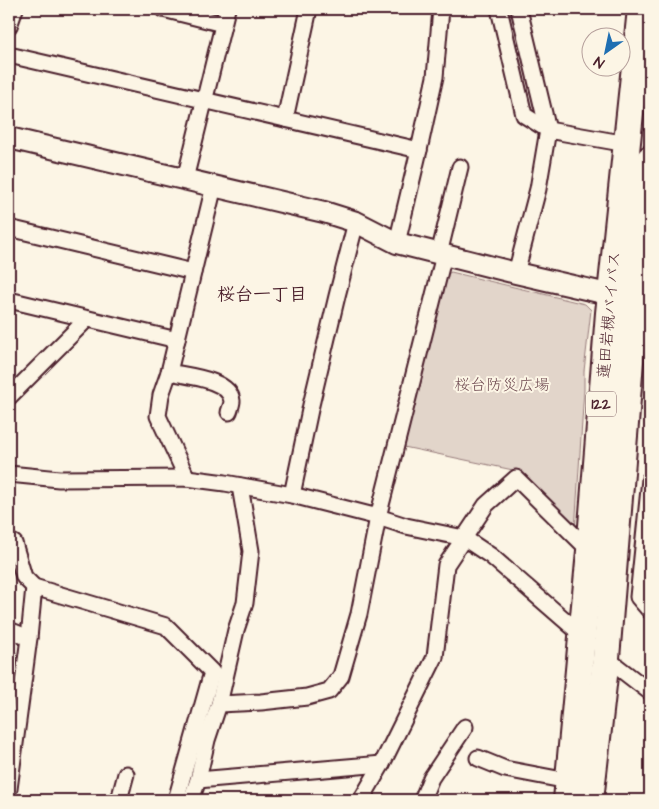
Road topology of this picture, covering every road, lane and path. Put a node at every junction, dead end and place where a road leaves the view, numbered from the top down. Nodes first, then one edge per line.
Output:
1 (15, 9) edge
2 (162, 9) edge
3 (227, 9) edge
4 (309, 9) edge
5 (441, 9) edge
6 (499, 9) edge
7 (519, 9) edge
8 (641, 9) edge
9 (223, 24) junction
10 (9, 26) edge
11 (9, 55) edge
12 (205, 100) junction
13 (285, 119) junction
14 (548, 130) junction
15 (9, 138) edge
16 (627, 144) junction
17 (419, 150) junction
18 (650, 159) edge
19 (460, 166) dead end
20 (186, 179) junction
21 (214, 186) junction
22 (356, 222) junction
23 (9, 228) edge
24 (397, 243) junction
25 (442, 255) junction
26 (193, 272) junction
27 (516, 273) junction
28 (623, 297) junction
29 (9, 300) edge
30 (88, 319) junction
31 (177, 340) junction
32 (170, 372) junction
33 (9, 397) edge
34 (229, 412) dead end
35 (9, 474) edge
36 (187, 478) junction
37 (650, 479) edge
38 (240, 486) junction
39 (292, 495) junction
40 (378, 517) junction
41 (464, 538) junction
42 (9, 541) edge
43 (647, 548) edge
44 (590, 551) junction
45 (34, 587) junction
46 (650, 611) edge
47 (9, 630) edge
48 (582, 635) junction
49 (29, 638) junction
50 (606, 658) junction
51 (650, 692) edge
52 (219, 704) junction
53 (465, 727) dead end
54 (478, 758) dead end
55 (382, 764) junction
56 (126, 774) dead end
57 (198, 780) junction
58 (9, 788) edge
59 (568, 791) edge
60 (119, 800) edge
61 (176, 800) edge
62 (191, 800) edge
63 (361, 800) edge
64 (422, 800) edge
65 (590, 800) edge

1 - 10 street
2 - 9 street
3 - 9 street
4 - 13 street
5 - 17 street
6 - 14 street
7 - 14 street
8 - 16 highway, 蓮田岩槻バイパス / 122
9 - 12 street
11 - 12 street
12 - 13 street
12 - 20 street
13 - 17 street
14 - 16 street
14 - 27 street
15 - 20 street
16 - 28 highway, 蓮田岩槻バイパス / 122
17 - 24 street
18 - 28 highway, 蓮田岩槻バイパス / 122
19 - 25 street
20 - 21 street
21 - 22 street
21 - 26 street
22 - 24 street
22 - 39 street
23 - 26 street
24 - 25 street
25 - 27 street
25 - 40 street
26 - 31 street
27 - 28 street
28 - 44 highway, 蓮田岩槻バイパス / 122
28 - 50 highway, 蓮田岩槻バイパス / 122
29 - 30 street
30 - 31 street
30 - 33 street
31 - 32 street
32 - 34 street
32 - 36 street
35 - 36 street
36 - 38 street
37 - 43 street
38 - 39 street
38 - 52 street
39 - 40 street
40 - 41 street
40 - 52 street
41 - 44 street
41 - 48 street
41 - 55 street
42 - 45 street
43 - 46 street
44 - 48 highway, 蓮田岩槻バイパス / 122
45 - 49 street
45 - 61 street
47 - 49 street
48 - 59 highway, 蓮田岩槻バイパス / 122
49 - 58 street
50 - 51 street
50 - 65 highway, 蓮田岩槻バイパス / 122
52 - 57 street
53 - 64 street
54 - 59 street
55 - 57 street
55 - 63 street
56 - 60 street
57 - 62 street

